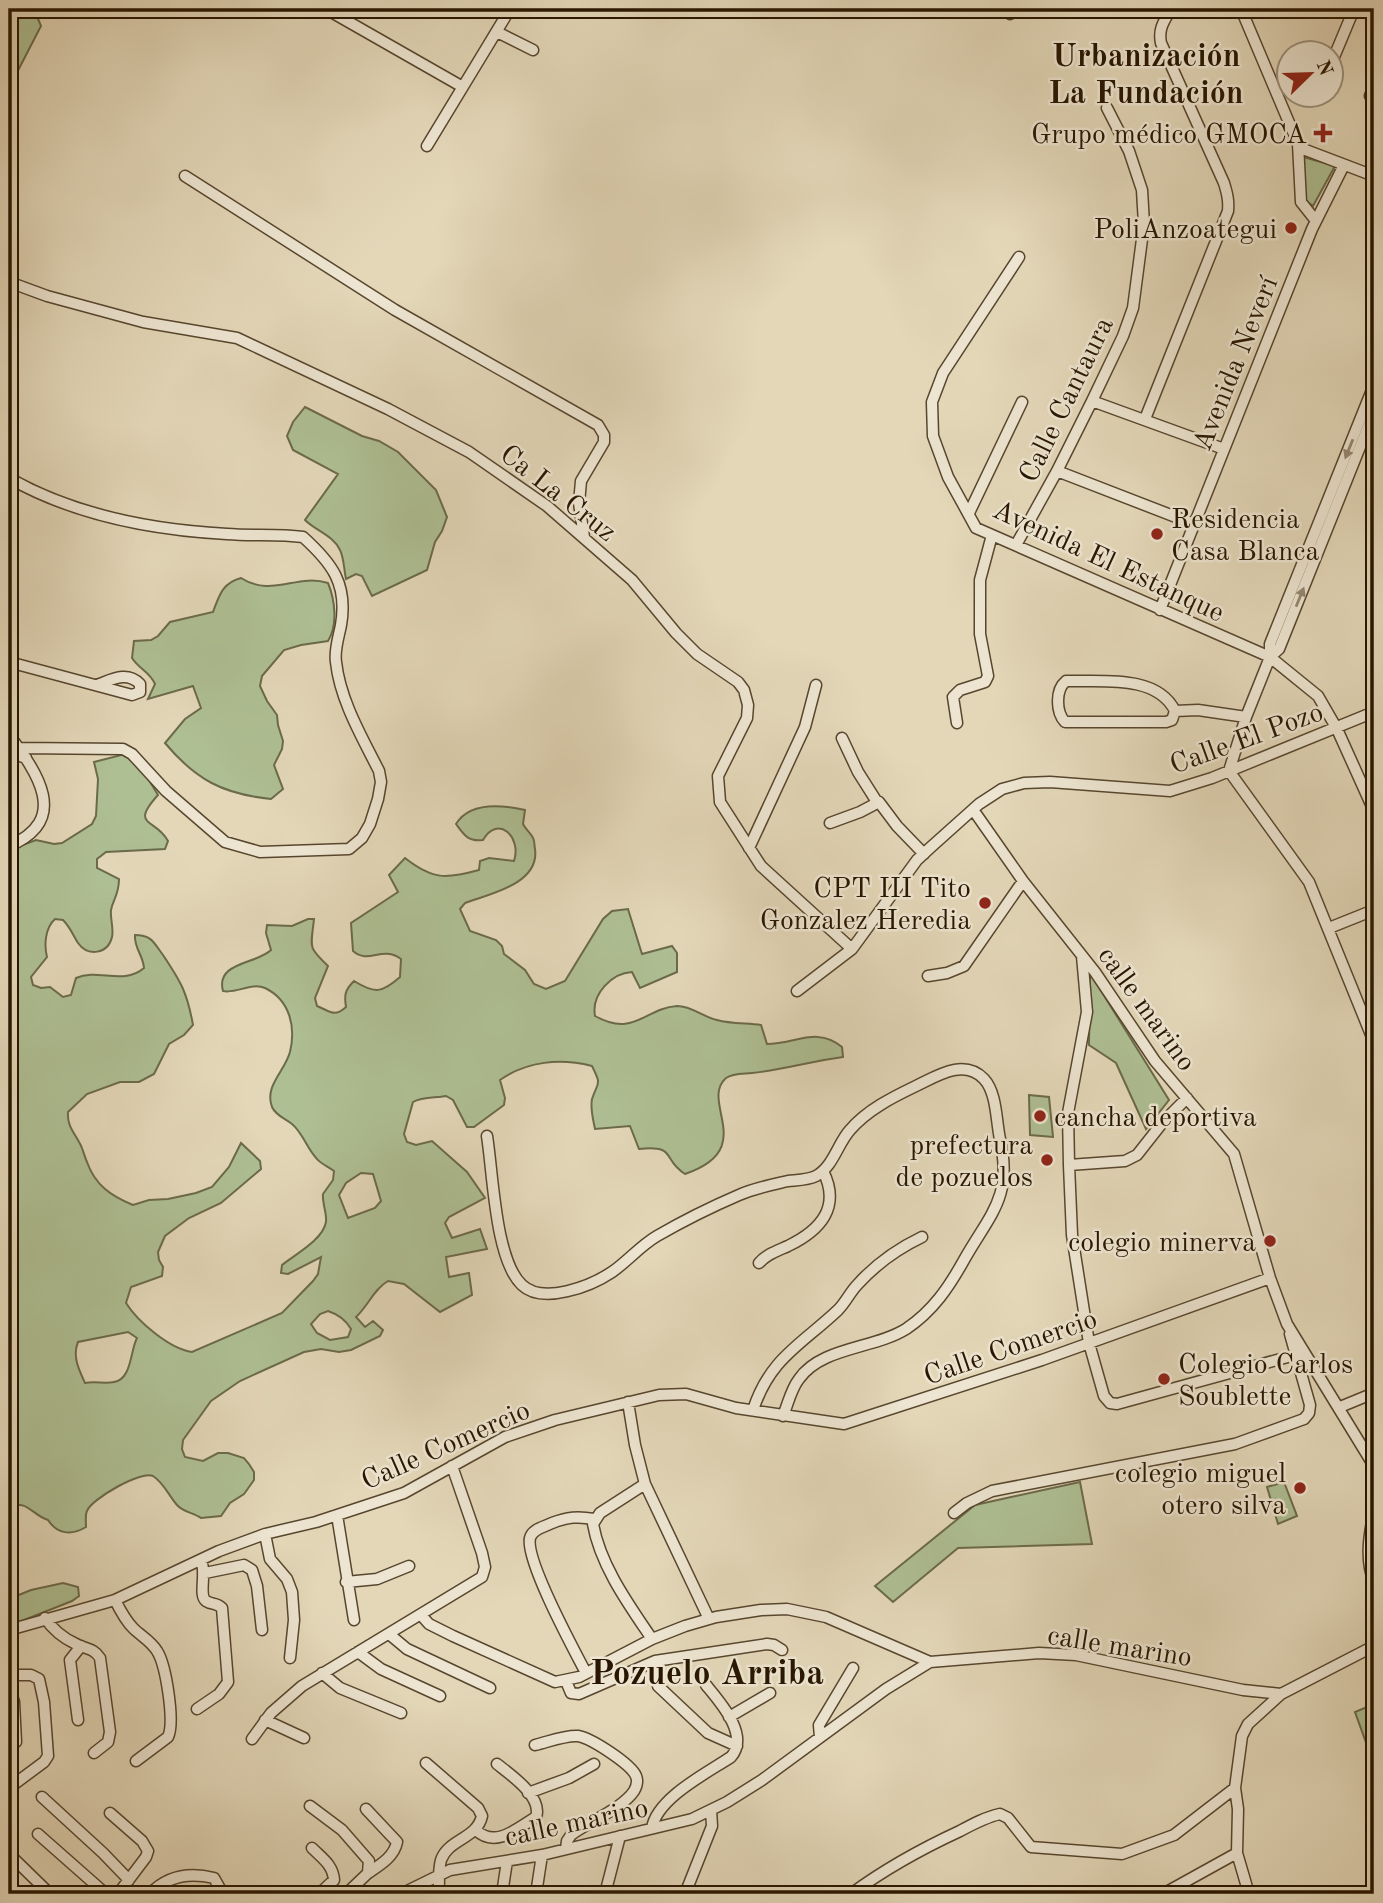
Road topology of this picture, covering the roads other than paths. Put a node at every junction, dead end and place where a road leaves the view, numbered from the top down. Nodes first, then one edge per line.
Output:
1 (326, 9) edge
2 (510, 9) edge
3 (1171, 9) edge
4 (1241, 9) edge
5 (1354, 9) edge
6 (497, 32) junction
7 (1342, 38) edge
8 (533, 50) dead end
9 (461, 86) junction
10 (1107, 108) dead end
11 (1298, 143) junction
12 (427, 146) dead end
13 (1344, 165) junction
14 (185, 176) dead end
15 (1374, 176) edge
16 (1316, 221) junction
17 (1018, 257) dead end
18 (9, 282) edge
19 (1374, 386) edge
20 (1092, 401) junction
21 (1022, 402) dead end
22 (1374, 412) edge
23 (1145, 419) junction
24 (1224, 449) junction
25 (1057, 471) junction
26 (9, 478) edge
27 (969, 513) junction
28 (1194, 524) junction
29 (992, 535) junction
30 (584, 537) junction
31 (1317, 540) junction
32 (1016, 545) junction
33 (1160, 610) junction
34 (1270, 657) junction
35 (9, 662) edge
36 (97, 685) dead end
37 (816, 685) dead end
38 (1175, 711) junction
39 (1374, 712) edge
40 (1246, 717) junction
41 (957, 723) dead end
42 (1337, 729) junction
43 (9, 736) edge
44 (842, 738) dead end
45 (14, 750) edge
46 (1229, 771) junction
47 (877, 802) junction
48 (974, 811) junction
49 (1374, 811) edge
50 (830, 823) dead end
51 (9, 846) edge
52 (749, 848) junction
53 (924, 854) junction
54 (1023, 881) junction
55 (1374, 910) edge
56 (1329, 928) junction
57 (852, 949) junction
58 (1082, 955) junction
59 (928, 976) dead end
60 (797, 991) dead end
61 (1374, 1042) edge
62 (1186, 1098) junction
63 (487, 1136) dead end
64 (1069, 1165) junction
65 (823, 1171) junction
66 (922, 1237) dead end
67 (759, 1263) dead end
68 (1269, 1278) junction
69 (1287, 1324) junction
70 (1089, 1343) junction
71 (1295, 1355) junction
72 (1374, 1393) edge
73 (628, 1402) junction
74 (1340, 1408) junction
75 (753, 1410) junction
76 (783, 1416) junction
77 (452, 1466) junction
78 (1374, 1466) edge
79 (645, 1484) junction
80 (1374, 1512) edge
81 (954, 1513) dead end
82 (337, 1515) junction
83 (594, 1519) junction
84 (265, 1534) junction
85 (201, 1560) junction
86 (409, 1566) dead end
87 (205, 1573) junction
88 (346, 1581) junction
89 (1374, 1582) edge
90 (115, 1600) junction
91 (421, 1615) junction
92 (45, 1618) junction
93 (709, 1619) junction
94 (354, 1620) dead end
95 (9, 1630) edge
96 (262, 1630) dead end
97 (389, 1634) junction
98 (652, 1639) junction
99 (80, 1646) junction
100 (1374, 1646) edge
101 (782, 1650) dead end
102 (358, 1652) junction
103 (290, 1658) dead end
104 (930, 1661) junction
105 (853, 1668) dead end
106 (322, 1673) junction
107 (586, 1674) junction
108 (9, 1675) edge
109 (566, 1681) junction
110 (706, 1685) dead end
111 (658, 1686) dead end
112 (9, 1688) edge
113 (489, 1688) dead end
114 (770, 1693) dead end
115 (1281, 1694) junction
116 (440, 1696) dead end
117 (197, 1709) dead end
118 (401, 1713) dead end
119 (729, 1717) junction
120 (78, 1720) dead end
121 (265, 1720) junction
122 (820, 1737) junction
123 (304, 1738) dead end
124 (252, 1740) dead end
125 (16, 1742) dead end
126 (535, 1745) dead end
127 (737, 1746) junction
128 (93, 1753) dead end
129 (136, 1762) dead end
130 (426, 1763) dead end
131 (497, 1763) dead end
132 (594, 1764) dead end
133 (9, 1788) edge
134 (1235, 1788) junction
135 (528, 1793) junction
136 (42, 1797) dead end
137 (310, 1806) dead end
138 (366, 1809) dead end
139 (711, 1810) junction
140 (110, 1813) dead end
141 (652, 1828) junction
142 (476, 1830) junction
143 (38, 1835) dead end
144 (620, 1836) junction
145 (312, 1848) dead end
146 (566, 1849) junction
147 (1237, 1853) junction
148 (9, 1854) edge
149 (542, 1854) junction
150 (507, 1860) junction
151 (368, 1873) junction
152 (440, 1874) junction
153 (129, 1880) junction
154 (50, 1894) edge
155 (107, 1894) edge
156 (118, 1894) edge
157 (150, 1894) edge
158 (223, 1894) edge
159 (319, 1894) edge
160 (346, 1894) edge
161 (402, 1894) edge
162 (439, 1894) edge
163 (502, 1894) edge
164 (536, 1894) edge
165 (605, 1894) edge
166 (685, 1894) edge
167 (851, 1894) edge
168 (1163, 1894) edge
169 (1249, 1894) edge

1 - 9 street
2 - 6 street
3 - 23 street
4 - 11 street
5 - 7 street
6 - 8 street
6 - 9 street
9 - 12 street
10 - 20 street, Calle Cantaura
11 - 13 street
11 - 16 street
13 - 15 street
13 - 16 street, Avenida Neverí
14 - 30 street
16 - 24 street, Avenida Neverí
17 - 27 street, Avenida El Estanque
18 - 30 street, Ca La Cruz
19 -> 31 street
20 - 23 street
20 - 25 street, Calle Cantaura
21 - 27 street
22 - 31 street
23 - 24 street
24 - 28 street, Avenida Neverí
25 - 28 street
25 - 32 street, Calle Cantaura
26 - 45 street
27 - 29 street, Avenida El Estanque
28 - 33 street, Avenida Neverí
29 - 32 street, Avenida El Estanque
29 - 41 street
30 - 52 street, Ca La Cruz
31 - 34 street
32 - 33 street, Avenida El Estanque
33 - 34 street, Avenida El Estanque
34 - 40 street
34 - 42 street, Avenida El Estanque
35 - 36 street
37 - 52 street
38 - 38 street
38 - 40 street
39 - 42 street, Calle El Pozo
40 - 46 street
42 - 46 street, Calle El Pozo
42 - 49 street, Avenida El Estanque
43 - 45 street
44 - 47 street
45 - 51 street
46 - 48 street, Calle El Pozo
46 - 56 street
47 - 50 street
47 - 53 street
48 - 53 street, Calle El Pozo
48 - 54 street, calle marino
52 - 57 street, Ca La Cruz
53 - 57 street, Calle El Pozo
54 - 58 street, calle marino
54 - 59 street
55 - 56 street
56 - 61 street
57 - 60 street, Calle El Pozo
58 - 62 street, calle marino
58 - 64 street
62 - 64 street
62 - 68 street, calle marino
63 - 65 street
64 - 70 street
65 - 67 street
65 - 76 street
66 - 75 street
68 - 69 street, calle marino
68 - 70 street, Calle Comercio
69 - 71 street
69 - 74 street, calle marino
70 - 71 street
70 - 76 street, Calle Comercio
71 - 81 street
72 - 74 street
73 - 75 street, Calle Comercio
73 - 77 street, Calle Comercio
73 - 79 street
74 - 78 street, calle marino
75 - 76 street, Calle Comercio
77 - 82 street, Calle Comercio
77 - 91 street
79 - 83 street
79 - 93 street
80 - 89 street
82 - 84 street, Calle Comercio
82 - 88 street
83 - 98 street
83 - 107 street
84 - 85 street, Calle Comercio
84 - 103 street
85 - 87 street
85 - 90 street, Calle Comercio
86 - 88 street
87 - 96 street
87 - 117 street
88 - 94 street
90 - 92 street, Calle Comercio
90 - 129 street
91 - 97 street
91 - 109 street
92 - 95 street, Calle Comercio
92 - 99 street
93 - 98 street
93 - 104 street
97 - 102 street
97 - 113 street
98 - 107 street
99 - 120 street
99 - 128 street
100 - 115 street
101 - 109 street
102 - 106 street
102 - 116 street
104 - 115 street, calle marino
104 - 122 street, calle marino
105 - 122 street
106 - 118 street
106 - 121 street
107 - 109 street
108 - 133 street
110 - 119 street
111 - 127 street
112 - 125 street
114 - 119 street
115 - 134 street
119 - 127 street
121 - 123 street
121 - 124 street
122 - 139 street, calle marino
126 - 146 street
127 - 141 street
130 - 142 street
131 - 135 street
132 - 135 street
134 - 147 street
134 - 167 street
135 - 142 street
136 - 153 street
137 - 151 street
138 - 151 street
139 - 141 street, calle marino
139 - 166 street
140 - 153 street
141 - 144 street, calle marino
142 - 152 street
143 - 155 street
144 - 146 street, calle marino
144 - 165 street
145 - 159 street
146 - 149 street, calle marino
147 - 168 street
147 - 169 street
148 - 154 street
149 - 150 street, calle marino
149 - 164 street
150 - 152 street, calle marino
150 - 163 street
151 - 160 street
152 - 161 street, calle marino
152 - 162 street
153 - 156 street
157 - 158 street

